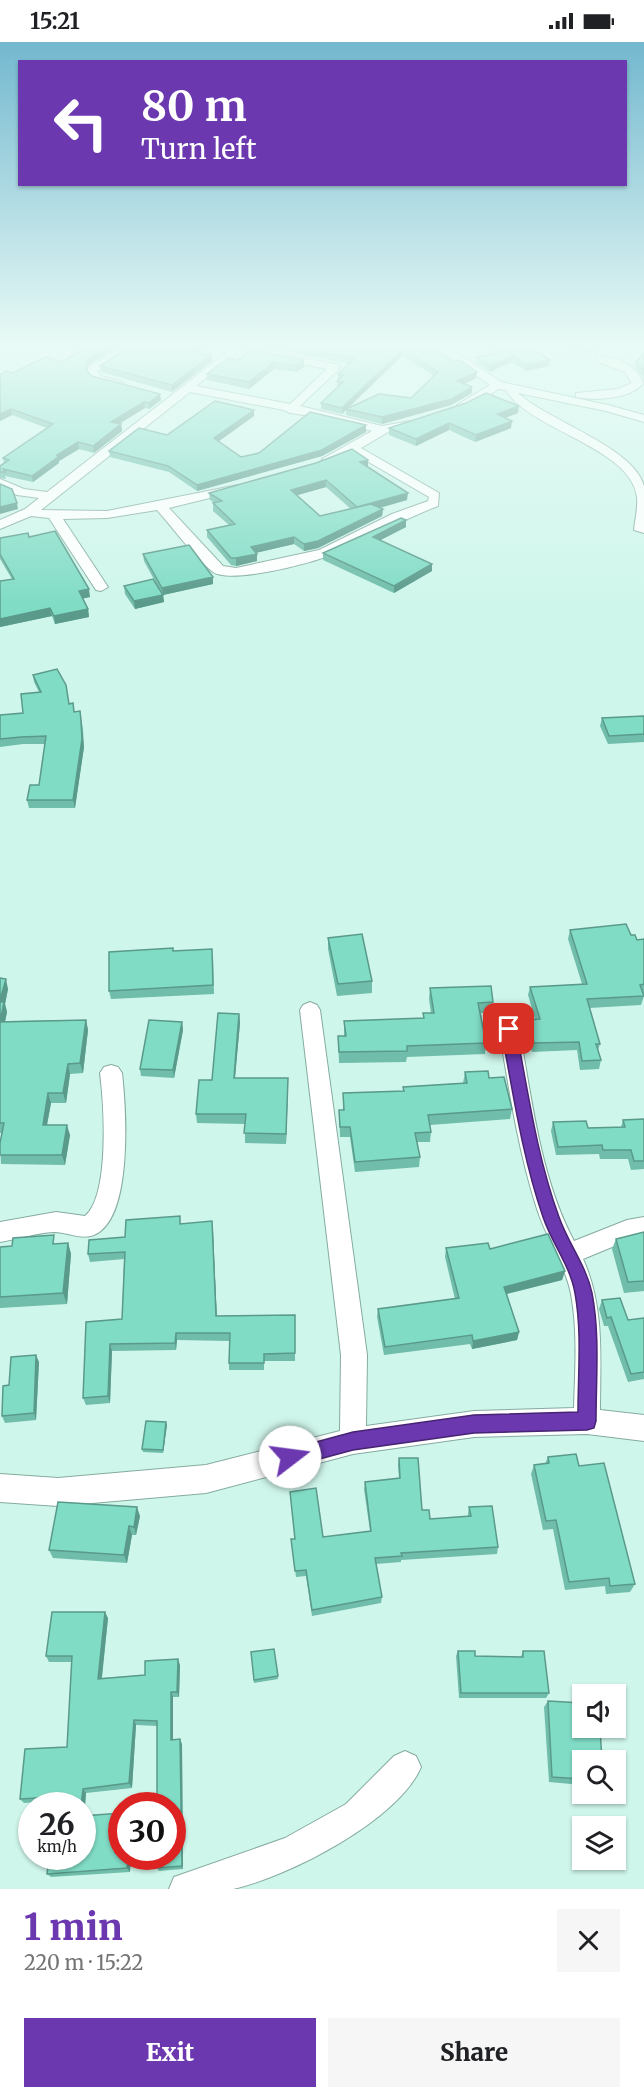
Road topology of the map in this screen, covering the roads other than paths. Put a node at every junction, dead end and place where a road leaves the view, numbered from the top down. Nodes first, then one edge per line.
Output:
1 (127, 431) edge
2 (379, 431) edge
3 (571, 431) edge
4 (355, 449) junction
5 (315, 464) edge
6 (0, 483) edge
7 (242, 486) edge
8 (48, 496) junction
9 (644, 496) edge
10 (160, 506) junction
11 (30, 512) junction
12 (54, 516) junction
13 (0, 525) edge
14 (641, 530) dead end
15 (100, 587) dead end
16 (310, 1010) dead end
17 (509, 1029) dead end
18 (111, 1073) dead end
19 (644, 1227) edge
20 (0, 1232) edge
21 (568, 1254) junction
22 (587, 1421) junction
23 (644, 1428) edge
24 (353, 1441) junction
25 (0, 1488) edge
26 (405, 1767) dead end
27 (186, 1889) edge

1 - 8 street
2 - 4 street
3 - 9 street
4 - 5 street
4 - 10 street
6 - 8 street
7 - 10 street
8 - 11 street
9 - 14 street
10 - 12 street
11 - 12 street
11 - 13 street
12 - 15 street
16 - 24 street
17 - 21 street
18 - 20 street
19 - 21 street
21 - 22 street
22 - 23 street
22 - 24 street
24 - 25 street
26 - 27 street

